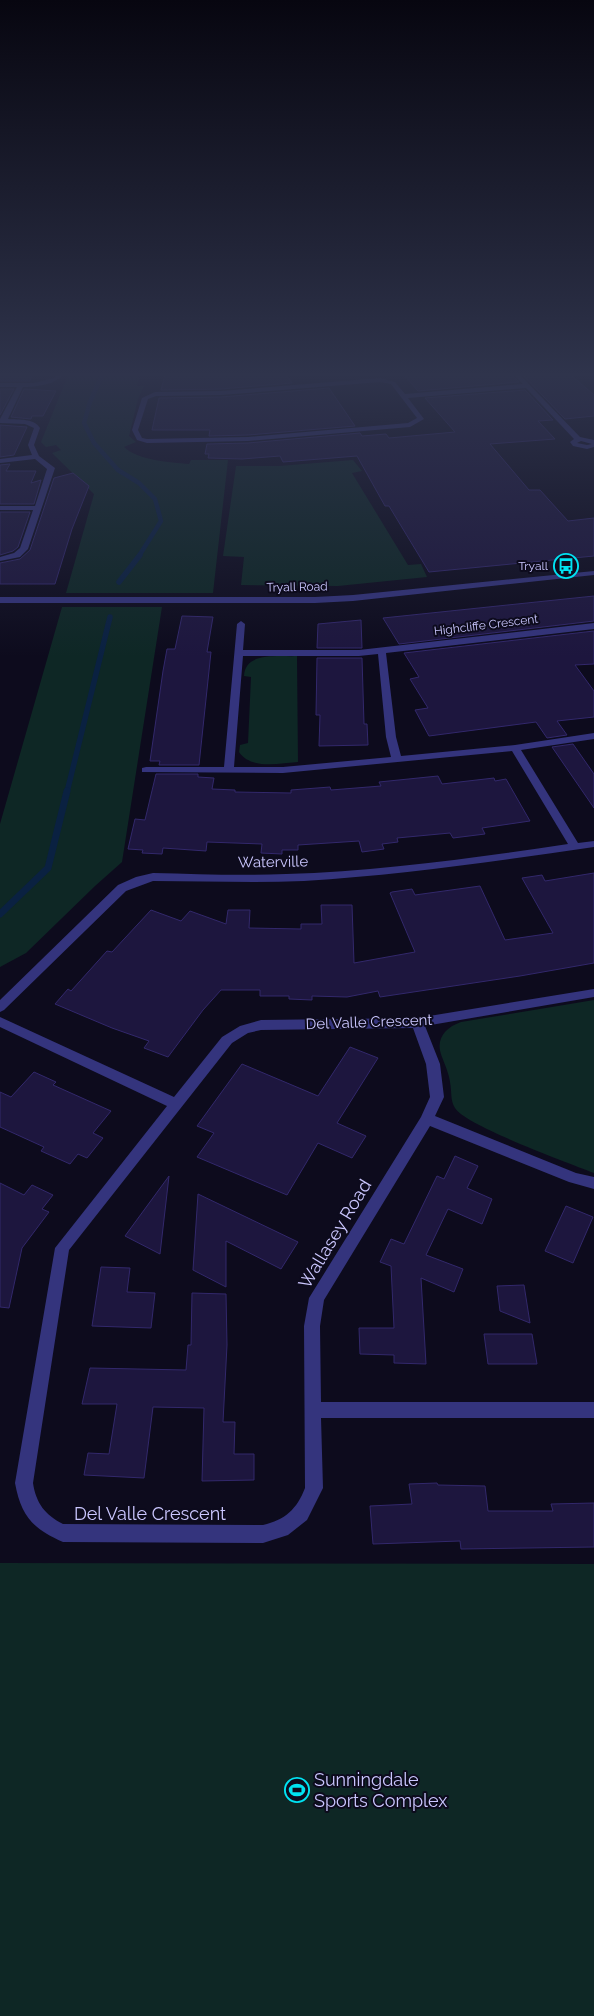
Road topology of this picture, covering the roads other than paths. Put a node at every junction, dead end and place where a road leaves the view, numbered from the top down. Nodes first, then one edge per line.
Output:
1 (51, 469) edge
2 (0, 508) edge
3 (38, 508) junction
4 (0, 559) edge
5 (594, 573) edge
6 (0, 600) edge
7 (241, 624) dead end
8 (594, 626) edge
9 (381, 650) junction
10 (238, 652) junction
11 (594, 736) edge
12 (515, 748) junction
13 (397, 760) junction
14 (146, 770) dead end
15 (229, 770) junction
16 (594, 844) edge
17 (575, 847) junction
18 (594, 993) edge
19 (0, 1007) edge
20 (0, 1022) edge
21 (417, 1023) junction
22 (176, 1104) junction
23 (427, 1119) junction
24 (594, 1183) edge
25 (313, 1410) junction
26 (594, 1410) edge

1 - 3 street
2 - 3 street
3 - 4 street
5 - 6 street, Tryall Road
7 - 10 street
8 - 9 street, Highcliffe Crescent
9 - 10 street, Highcliffe Crescent
9 - 13 street
10 - 15 street
11 - 12 street
12 - 13 street
12 - 17 street
13 - 15 street
14 - 15 street
16 - 17 street, Waterville
17 - 19 street, Waterville
18 - 21 street, Del Valle Crescent
20 - 22 street
21 - 22 street, Del Valle Crescent
21 - 23 street, Wallasey Road
22 - 25 street, Del Valle Crescent
23 - 24 street
23 - 25 street, Wallasey Road
25 - 26 street

